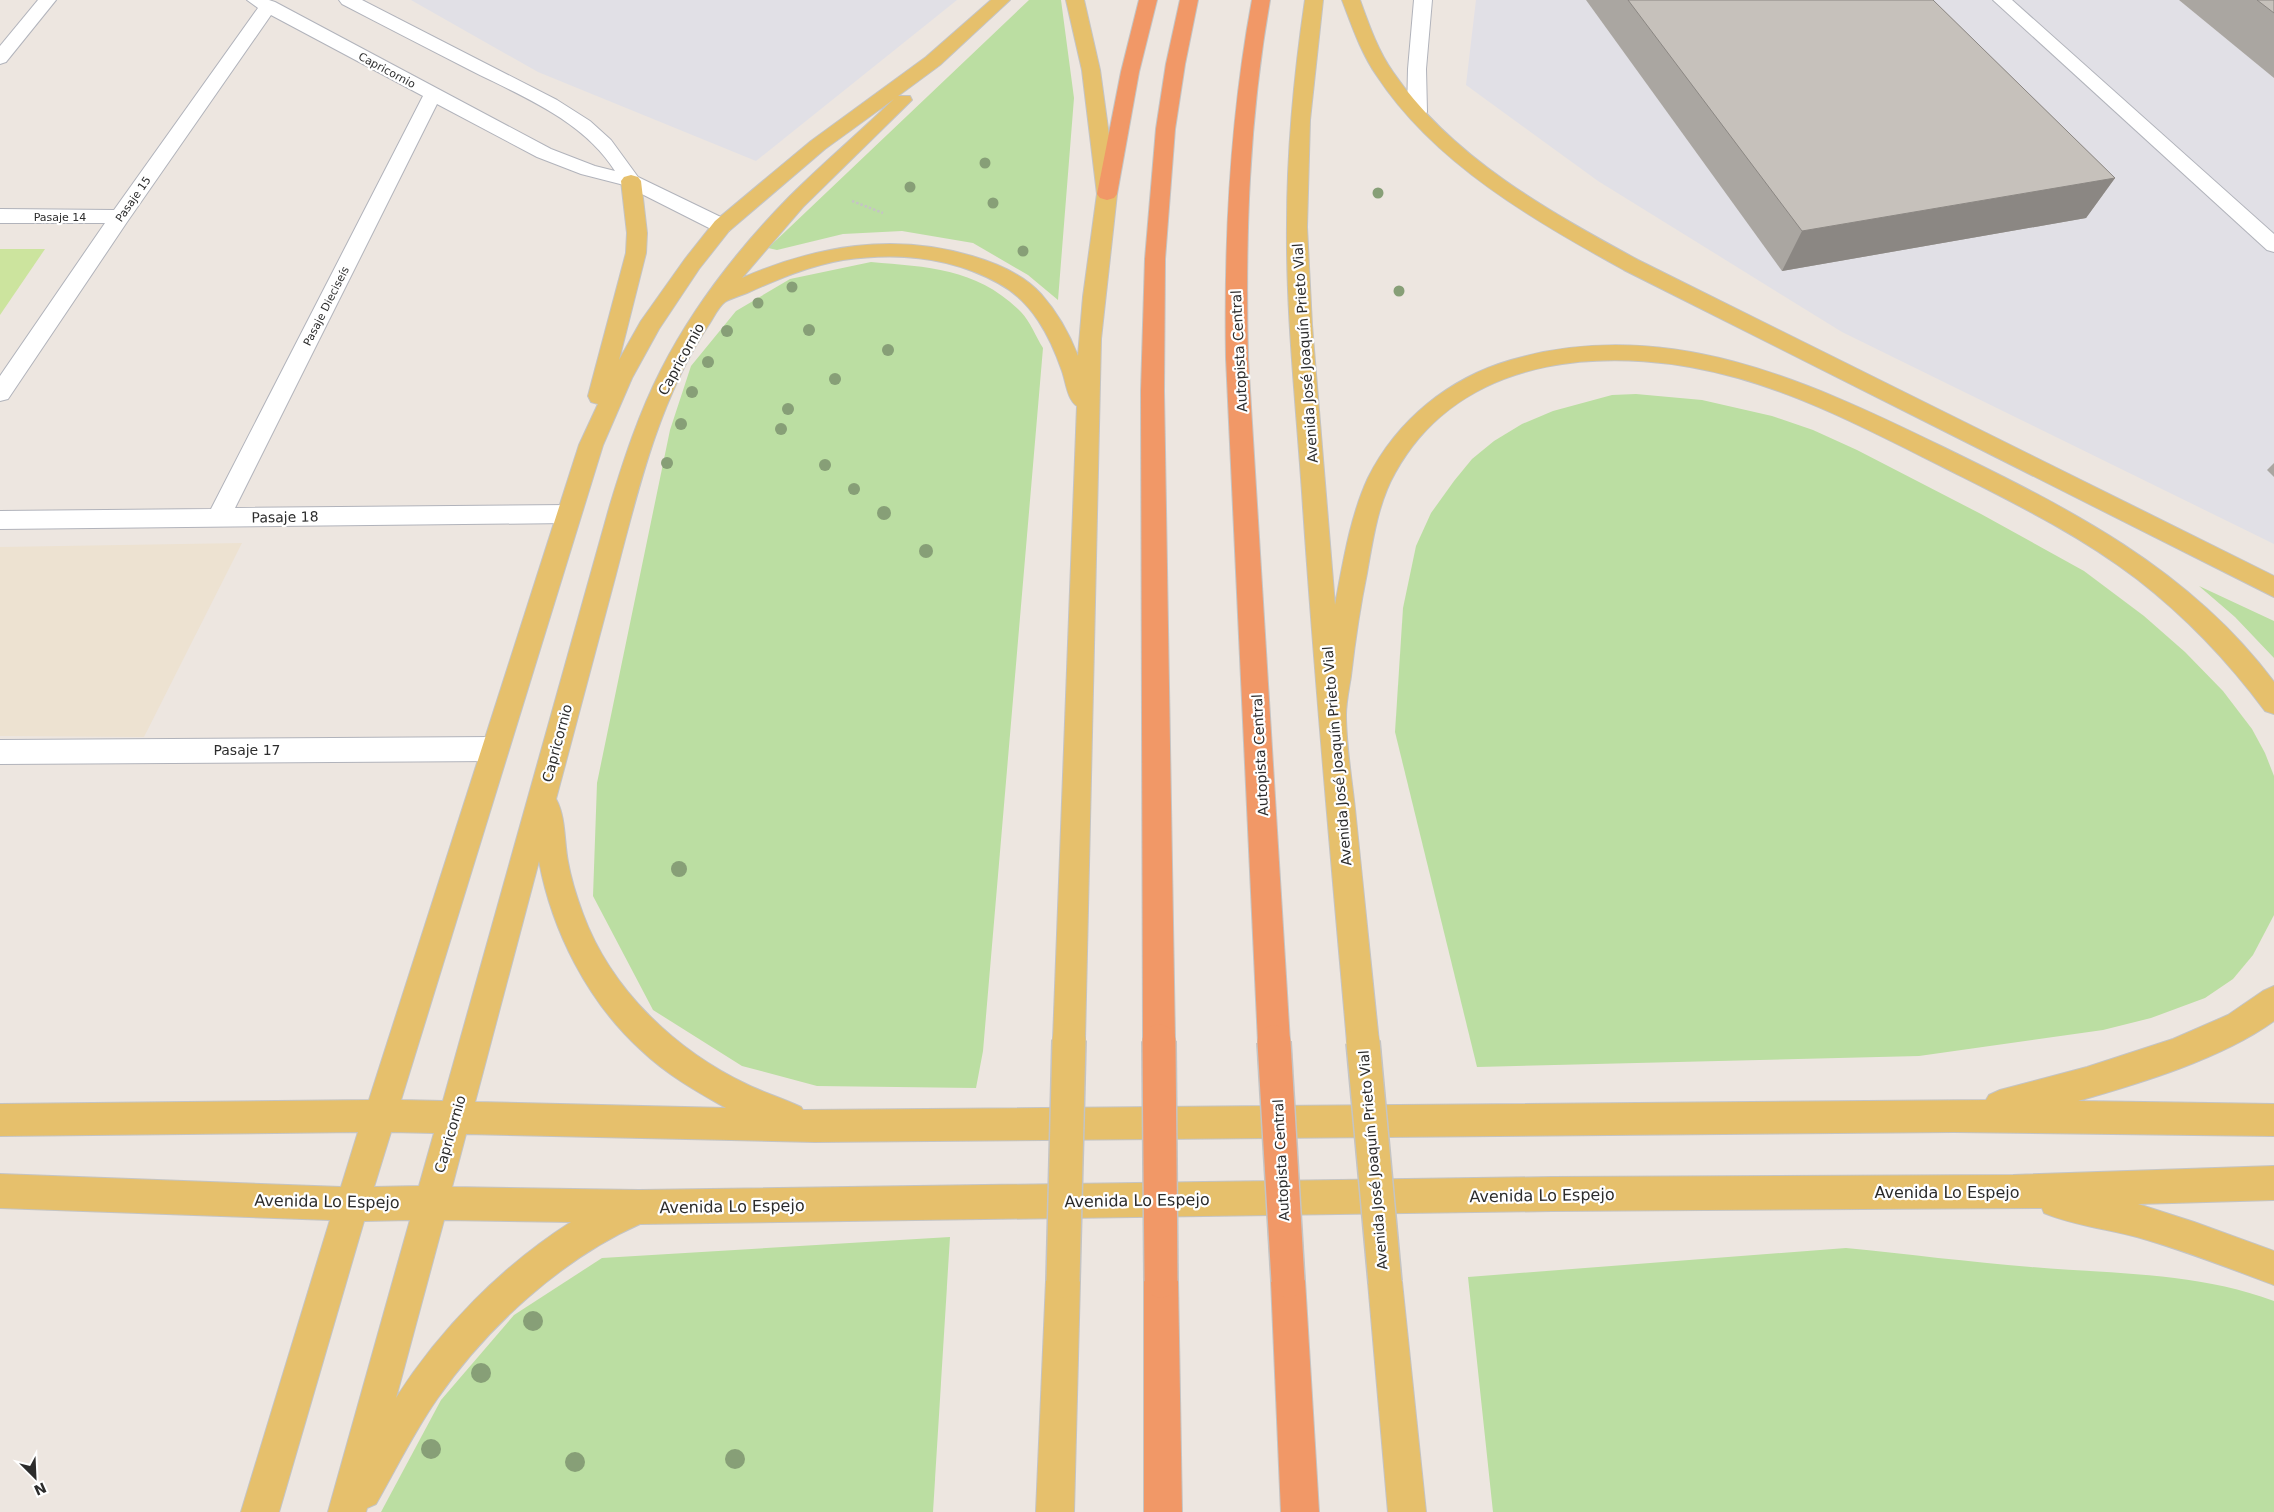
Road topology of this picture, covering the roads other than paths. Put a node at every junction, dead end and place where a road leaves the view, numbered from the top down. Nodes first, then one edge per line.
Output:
1 (47, 0) edge
2 (348, 0) edge
3 (1001, 0) edge
4 (1075, 0) edge
5 (1148, 0) edge
6 (1189, 0) edge
7 (1261, 0) edge
8 (1314, 0) edge
9 (1351, 0) edge
10 (1423, 0) edge
11 (2002, 0) edge
12 (262, 3) edge
13 (0, 58) edge
14 (933, 62) junction
15 (433, 94) junction
16 (1416, 112) junction
17 (631, 181) junction
18 (1107, 194) junction
19 (795, 203) junction
20 (0, 216) edge
21 (120, 217) junction
22 (722, 226) junction
23 (2274, 245) edge
24 (717, 298) junction
25 (0, 393) edge
26 (1087, 418) junction
27 (591, 445) junction
28 (569, 514) junction
29 (218, 518) junction
30 (0, 520) edge
31 (2274, 587) edge
32 (2274, 703) edge
33 (1333, 710) junction
34 (494, 749) junction
35 (0, 752) edge
36 (544, 789) junction
37 (2274, 1001) edge
38 (381, 1116) junction
39 (1954, 1116) junction
40 (455, 1117) junction
41 (0, 1120) edge
42 (2274, 1120) edge
43 (815, 1126) junction
44 (2274, 1182) edge
45 (0, 1191) edge
46 (2013, 1192) junction
47 (431, 1203) junction
48 (352, 1204) junction
49 (639, 1207) junction
50 (2274, 1268) edge
51 (260, 1512) edge
52 (347, 1512) edge
53 (352, 1512) edge
54 (1055, 1512) edge
55 (1163, 1512) edge
56 (1300, 1512) edge
57 (1407, 1512) edge

1 - 13 street
2 - 17 street
3 - 14 main road, Capricornio
4 - 18 main road
5 - 18 highway
6 - 55 highway, bridge
7 - 56 highway, Autopista Central, bridge
8 - 33 main road, Avenida José Joaquín Prieto Vial
9 - 16 main road
10 - 16 street
11 - 23 street
12 - 15 street, Capricornio
12 - 21 street, Pasaje 15
14 - 19 main road, Capricornio
14 - 22 main road, Capricornio
15 - 17 street, Capricornio
15 - 29 street, Pasaje Dieciseís
16 - 31 main road
17 - 22 street, Capricornio
17 - 27 main road
18 - 26 main road
19 - 22 main road
19 - 24 main road, Capricornio
20 - 21 street, Pasaje 14
21 - 25 street, Pasaje 15
22 - 24 main road
22 - 27 main road, Capricornio
24 - 26 main road
24 - 36 main road, Capricornio
26 - 54 main road, bridge
27 - 28 main road, Capricornio
28 - 29 street, Pasaje 18
28 - 34 main road, Capricornio
29 - 30 street, Pasaje 18
32 - 33 main road
33 - 57 main road, Avenida José Joaquín Prieto Vial, bridge
34 - 35 street, Pasaje 17
34 - 38 main road, Capricornio
36 - 40 main road, Capricornio
36 - 43 main road
37 - 39 main road
38 - 40 main road
38 - 41 main road
38 - 48 main road, Capricornio
39 - 42 main road
39 - 43 main road
40 - 43 main road
40 - 47 main road, Capricornio
44 - 46 main road, Avenida Lo Espejo
45 - 48 main road, Avenida Lo Espejo
46 - 49 main road, Avenida Lo Espejo
46 - 50 main road
47 - 48 main road, Avenida Lo Espejo
47 - 49 main road, Avenida Lo Espejo
47 - 52 main road, Capricornio
48 - 51 main road, Capricornio
49 - 53 main road

